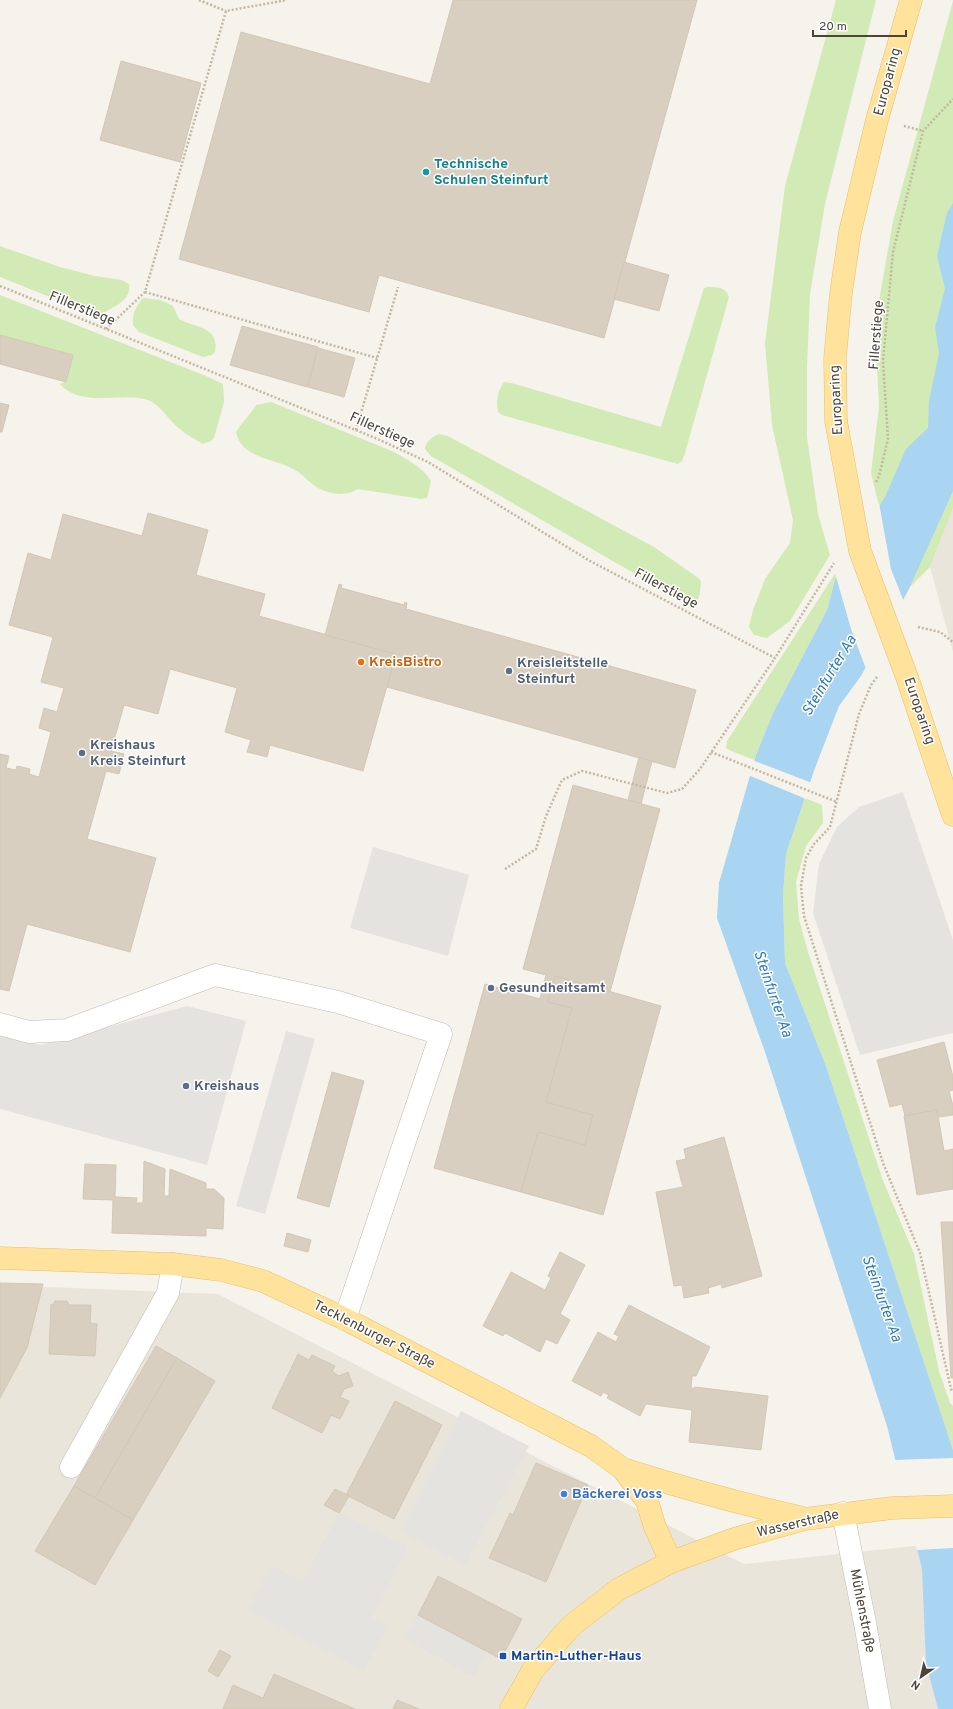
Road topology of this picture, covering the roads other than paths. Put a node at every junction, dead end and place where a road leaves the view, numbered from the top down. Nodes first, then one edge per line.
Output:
1 (911, 0) edge
2 (953, 815) edge
3 (0, 1024) edge
4 (0, 1258) edge
5 (173, 1264) junction
6 (345, 1319) junction
7 (71, 1467) dead end
8 (623, 1469) junction
9 (953, 1506) edge
10 (843, 1513) junction
11 (805, 1519) junction
12 (671, 1562) junction
13 (512, 1709) edge
14 (880, 1709) edge

1 - 2 main road, Europaring, bridge
3 - 6 street
4 - 5 main road, Tecklenburger Straße
5 - 6 main road, Tecklenburger Straße
5 - 7 street
6 - 8 main road, Tecklenburger Straße
8 - 11 main road
8 - 12 main road, Tecklenburger Straße
9 - 10 main road, Wasserstraße
10 - 11 main road, Wasserstraße
10 - 14 street, Mühlenstraße
11 - 12 main road, Wasserstraße
12 - 13 main road, Wasserstraße

